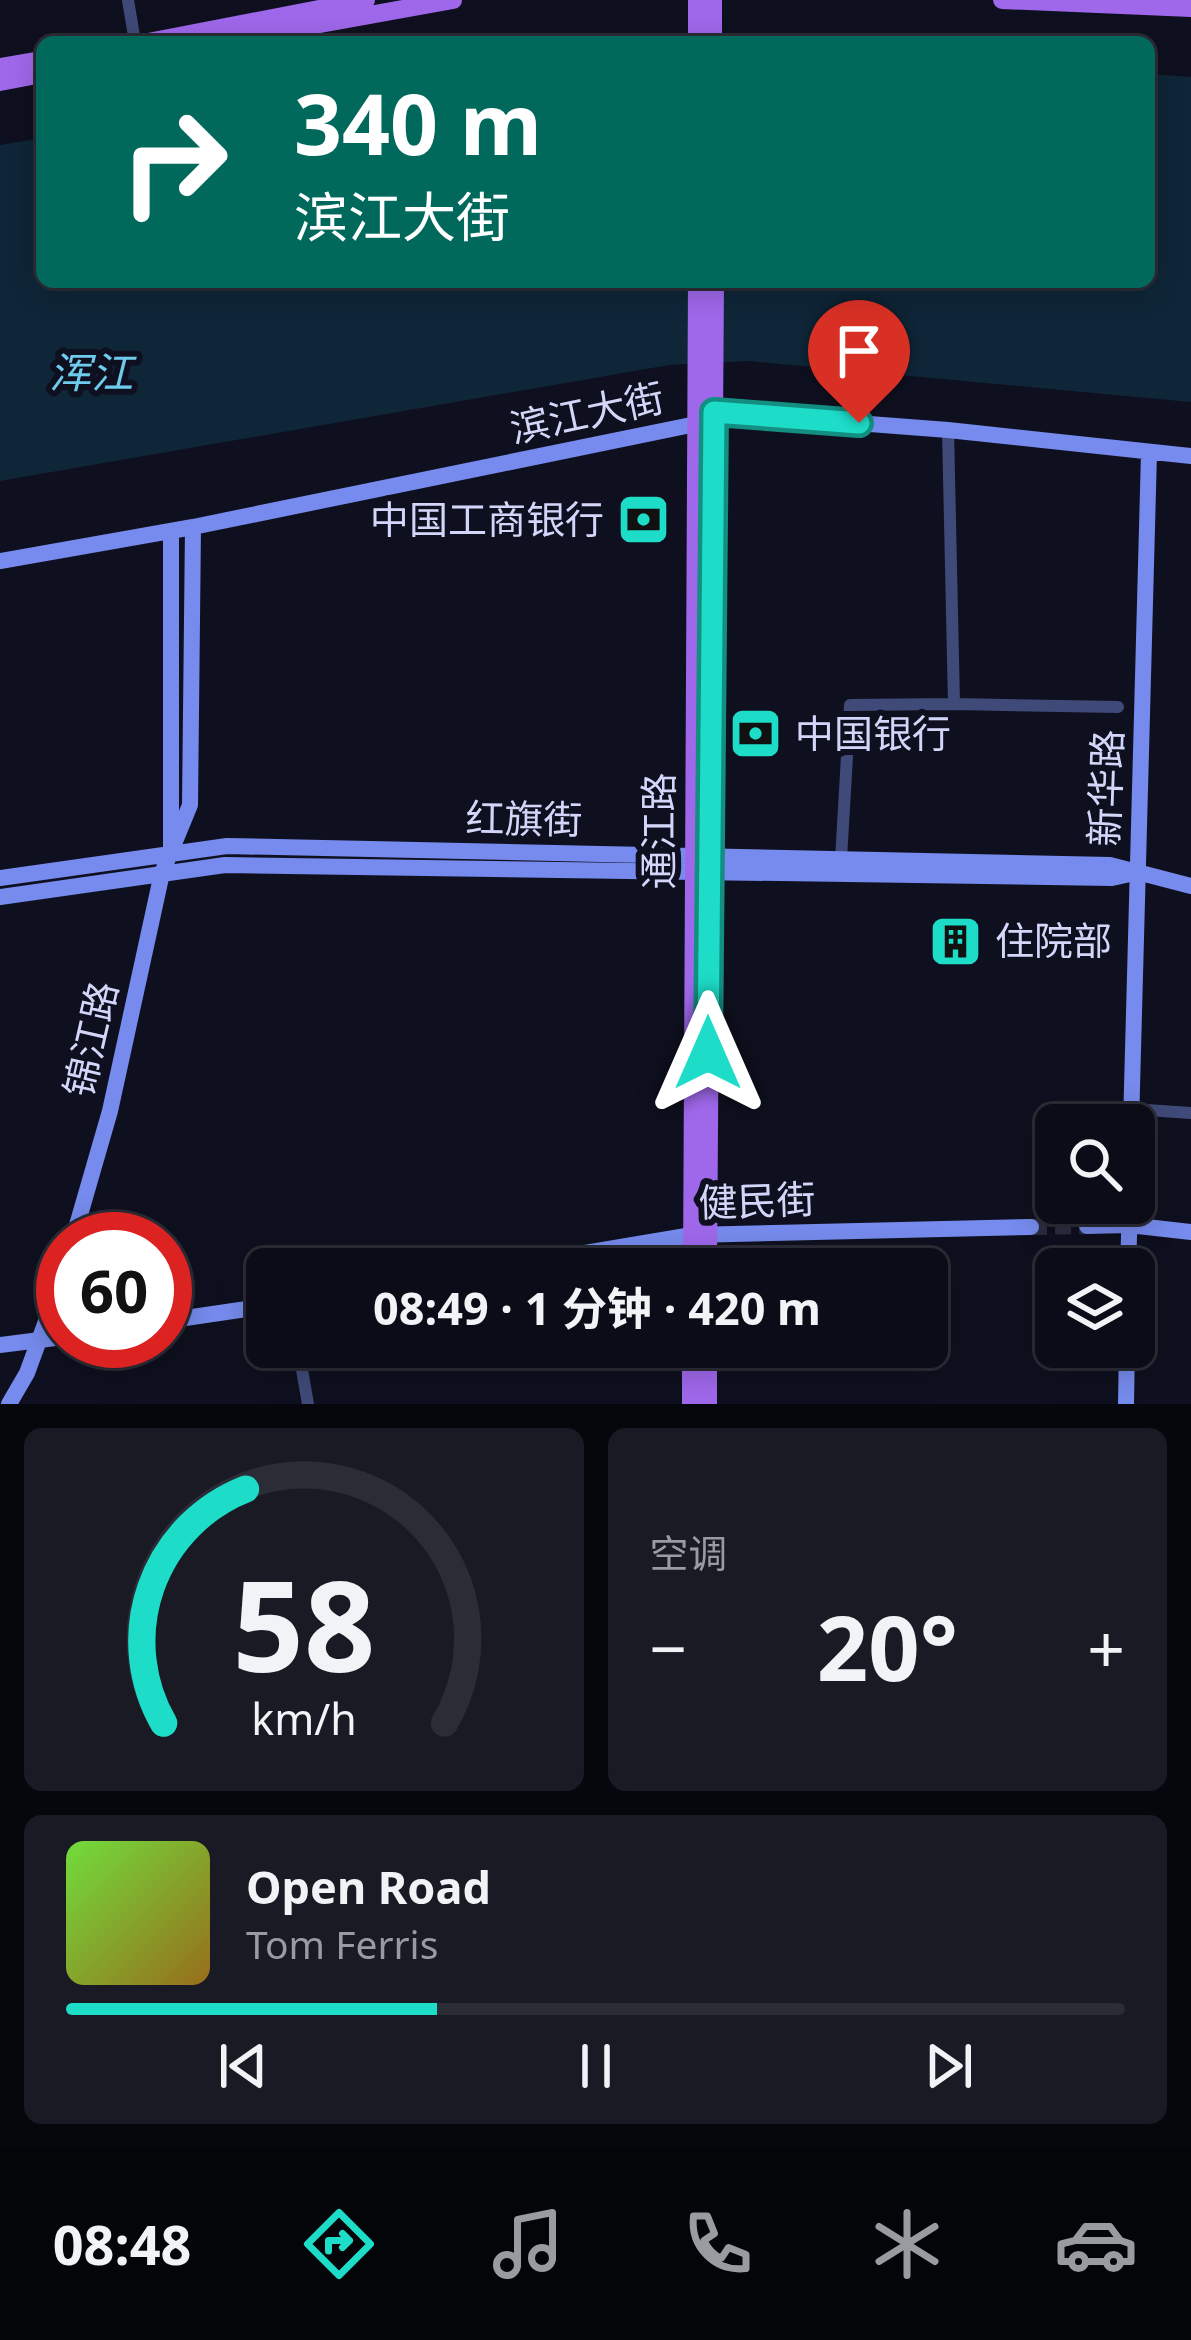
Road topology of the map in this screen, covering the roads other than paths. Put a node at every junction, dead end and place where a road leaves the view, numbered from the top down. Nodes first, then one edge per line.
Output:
1 (128, 0) edge
2 (366, 0) edge
3 (452, 0) edge
4 (1001, 0) edge
5 (429, 2) edge
6 (1089, 2) edge
7 (1191, 8) edge
8 (134, 36) edge
9 (179, 36) edge
10 (251, 36) edge
11 (36, 61) edge
12 (0, 67) edge
13 (36, 75) edge
14 (0, 82) edge
15 (699, 288) edge
16 (715, 288) edge
17 (709, 400) junction
18 (695, 424) junction
19 (948, 430) junction
20 (1149, 453) junction
21 (1191, 456) edge
22 (193, 527) junction
23 (172, 531) junction
24 (0, 561) edge
25 (954, 704) junction
26 (1118, 707) dead end
27 (171, 854) junction
28 (841, 859) junction
29 (700, 864) junction
30 (162, 873) junction
31 (1136, 873) junction
32 (0, 878) edge
33 (1191, 886) edge
34 (0, 897) edge
35 (1131, 1104) edge
36 (1191, 1113) edge
37 (1155, 1115) edge
38 (82, 1212) edge
39 (1129, 1225) junction
40 (1087, 1226) tunnel mouth
41 (1031, 1227) tunnel mouth
42 (1191, 1232) edge
43 (700, 1234) junction
44 (616, 1248) edge
45 (697, 1248) edge
46 (703, 1248) edge
47 (1128, 1248) edge
48 (246, 1309) edge
49 (192, 1317) edge
50 (36, 1340) edge
51 (0, 1345) edge
52 (36, 1348) edge
53 (302, 1368) edge
54 (691, 1368) edge
55 (708, 1368) edge
56 (1127, 1368) edge
57 (9, 1404) edge
58 (308, 1404) edge
59 (691, 1404) edge
60 (708, 1404) edge
61 (1126, 1404) edge

1 - 8 street
2 - 9 main road
3 - 5 main road
4 - 6 main road
5 - 10 main road
6 - 7 main road
11 - 12 main road
13 - 14 main road
15 - 17 main road
16 - 17 main road
17 - 18 main road, 通江路
17 - 19 street, 滨江大街
17 - 29 main road, 通江路
18 - 22 street, 滨江大街
18 - 29 main road, 通江路
19 - 20 street, 滨江大街
19 - 25 street
20 - 21 street, 滨江大街
20 - 31 street, 新华路
22 - 23 street, 滨江大街
22 - 27 street, 锦江路
23 - 24 street, 滨江大街
23 - 27 street, 锦江路
25 - 26 street
25 - 28 street
27 - 29 street, 红旗街
27 - 30 street, 锦江路
27 - 32 street, 红旗街
28 - 29 street, 红旗街
28 - 31 street, 红旗街
29 - 30 street
29 - 31 street
29 - 43 main road, 通江路
30 - 34 street
30 - 38 street, 锦江路
31 - 33 street, 红旗街
31 - 35 street, 新华路
36 - 37 street
39 - 40 street
39 - 42 street
39 - 47 street
41 - 43 street, 健民街
43 - 44 street, 健民街
43 - 45 main road, 通江路
43 - 46 main road, 通江路
48 - 49 street
50 - 51 street
52 - 57 street
53 - 58 street
54 - 59 main road
55 - 60 main road
56 - 61 street

